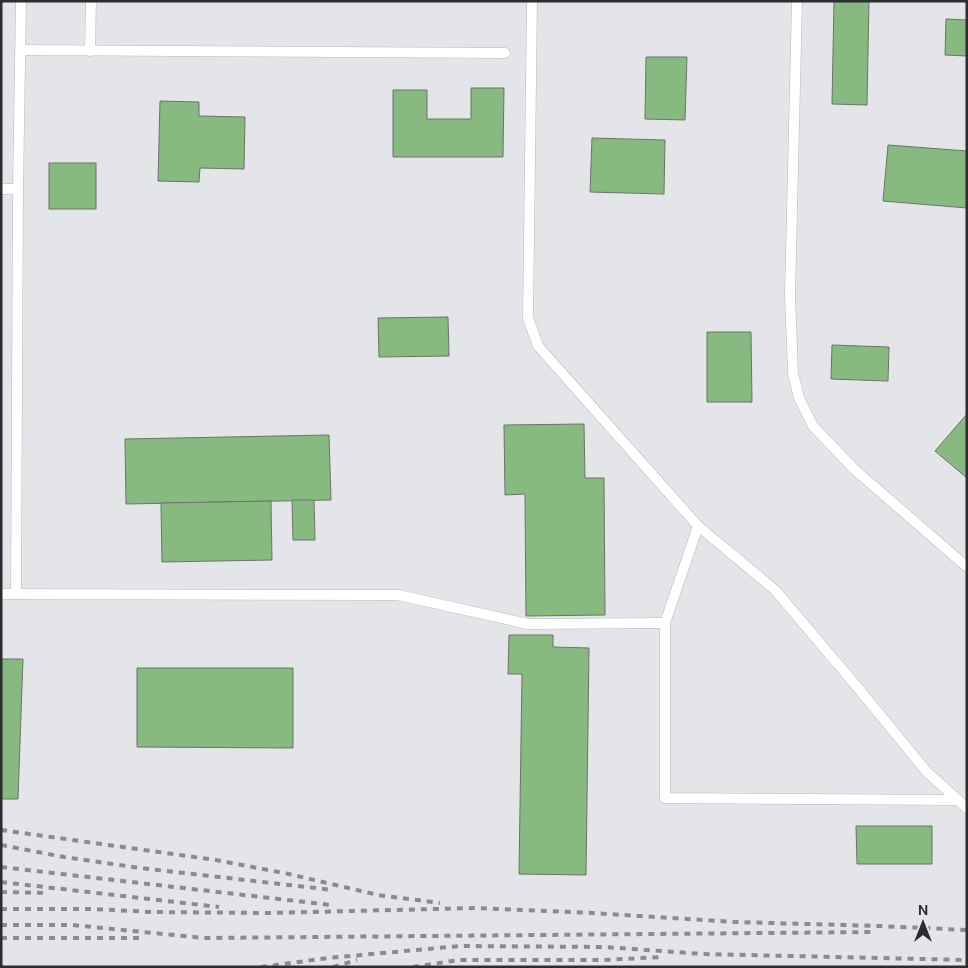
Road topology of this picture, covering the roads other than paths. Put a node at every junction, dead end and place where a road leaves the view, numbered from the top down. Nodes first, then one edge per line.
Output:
1 (21, 1) edge
2 (91, 1) edge
3 (532, 1) edge
4 (797, 1) edge
5 (20, 50) junction
6 (90, 51) junction
7 (505, 53) dead end
8 (1, 189) edge
9 (18, 189) junction
10 (698, 526) junction
11 (967, 567) edge
12 (1, 594) edge
13 (16, 594) junction
14 (665, 623) junction
15 (958, 800) junction
16 (967, 808) edge

1 - 5 lane
2 - 6 lane
3 - 10 lane
4 - 11 lane
5 - 6 lane
5 - 9 lane
6 - 7 lane
8 - 9 lane
9 - 13 lane
10 - 14 lane
10 - 15 lane
12 - 13 lane
13 - 14 lane
14 - 15 lane
15 - 16 lane

